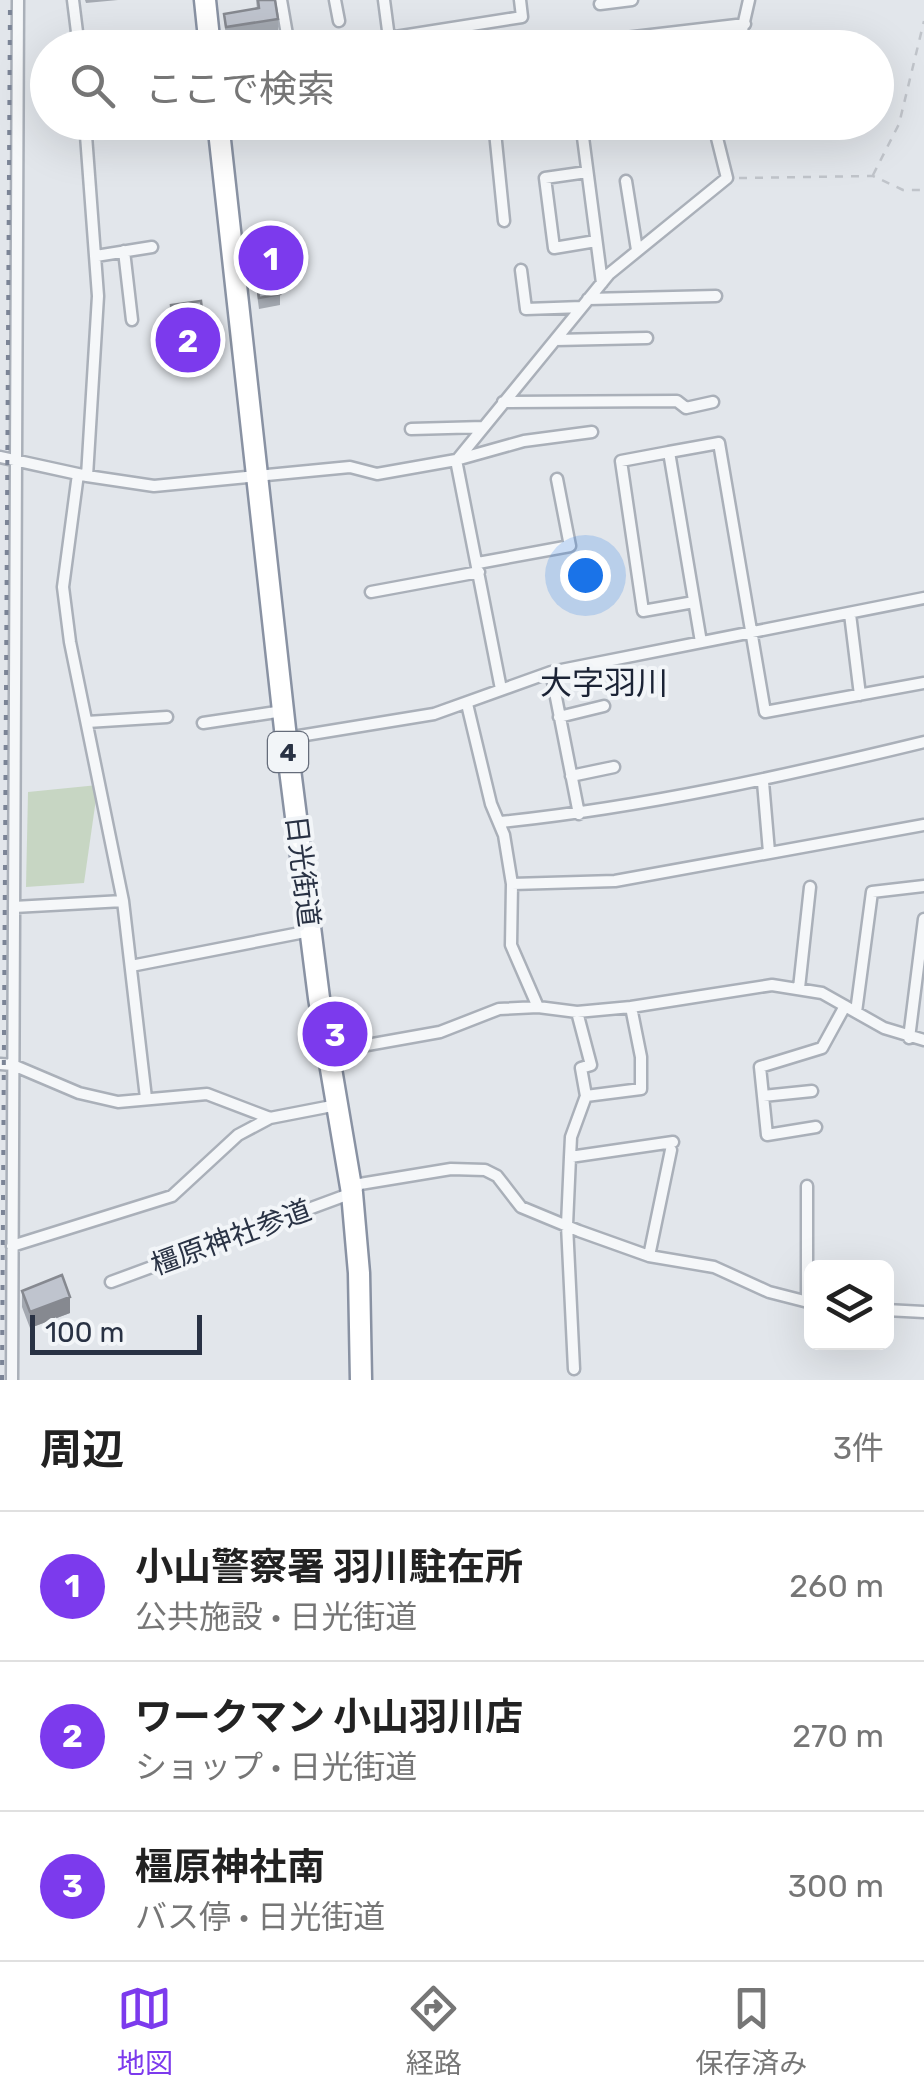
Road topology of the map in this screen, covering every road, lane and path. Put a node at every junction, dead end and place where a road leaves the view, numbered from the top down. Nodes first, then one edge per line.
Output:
1 (18, 0) edge
2 (73, 0) edge
3 (205, 0) edge
4 (280, 0) edge
5 (335, 0) edge
6 (384, 0) edge
7 (520, 0) edge
8 (632, 0) edge
9 (749, 0) edge
10 (600, 4) dead end
11 (339, 21) dead end
12 (924, 21) edge
13 (745, 24) junction
14 (77, 30) edge
15 (208, 30) edge
16 (286, 30) edge
17 (388, 30) edge
18 (440, 30) edge
19 (694, 30) edge
20 (743, 30) edge
21 (894, 134) edge
22 (86, 140) edge
23 (220, 140) edge
24 (496, 140) edge
25 (583, 140) edge
26 (718, 140) edge
27 (891, 140) edge
28 (587, 172) junction
29 (873, 176) junction
30 (727, 178) junction
31 (626, 181) dead end
32 (924, 190) edge
33 (504, 221) dead end
34 (596, 241) junction
35 (152, 247) dead end
36 (637, 250) junction
37 (124, 251) junction
38 (96, 256) junction
39 (522, 270) dead end
40 (602, 284) junction
41 (716, 296) dead end
42 (585, 303) junction
43 (132, 320) dead end
44 (647, 338) dead end
45 (555, 340) junction
46 (503, 402) junction
47 (713, 402) dead end
48 (484, 428) junction
49 (411, 429) dead end
50 (592, 432) dead end
51 (669, 452) junction
52 (0, 456) edge
53 (16, 458) junction
54 (456, 460) junction
55 (83, 475) junction
56 (256, 475) junction
57 (556, 479) dead end
58 (479, 568) junction
59 (371, 592) dead end
60 (924, 598) edge
61 (694, 602) junction
62 (850, 614) junction
63 (749, 633) junction
64 (701, 642) junction
65 (551, 672) junction
66 (924, 683) edge
67 (501, 689) junction
68 (860, 695) junction
69 (467, 704) junction
70 (604, 706) dead end
71 (282, 711) junction
72 (558, 716) junction
73 (167, 717) dead end
74 (86, 722) junction
75 (203, 723) dead end
76 (286, 738) junction
77 (924, 742) edge
78 (614, 767) dead end
79 (571, 776) junction
80 (763, 782) junction
81 (578, 814) junction
82 (501, 822) junction
83 (924, 825) edge
84 (769, 852) junction
85 (512, 884) junction
86 (924, 886) edge
87 (810, 887) dead end
88 (123, 902) junction
89 (14, 907) junction
90 (924, 919) edge
91 (310, 931) junction
92 (131, 966) junction
93 (799, 988) junction
94 (845, 1006) junction
95 (538, 1007) junction
96 (631, 1007) junction
97 (577, 1012) junction
98 (856, 1012) junction
99 (909, 1038) junction
100 (924, 1040) edge
101 (328, 1052) junction
102 (0, 1064) edge
103 (13, 1065) junction
104 (812, 1091) dead end
105 (586, 1096) junction
106 (763, 1096) junction
107 (146, 1098) junction
108 (338, 1105) junction
109 (270, 1118) junction
110 (816, 1127) dead end
111 (570, 1157) junction
112 (807, 1186) dead end
113 (352, 1192) junction
114 (567, 1225) junction
115 (12, 1246) junction
116 (648, 1256) junction
117 (808, 1260) edge
118 (111, 1282) dead end
119 (804, 1302) edge
120 (894, 1310) edge
121 (924, 1312) edge
122 (574, 1370) dead end
123 (12, 1380) edge
124 (361, 1380) edge

1 - 53 street
2 - 14 street
3 - 15 highway
4 - 16 street
5 - 11 street
6 - 17 street
7 - 18 street
8 - 10 street
9 - 13 street
12 - 21 path
13 - 19 street
13 - 20 street
22 - 38 street
23 - 56 highway, 日光街道 / 4
24 - 33 street
25 - 28 street
26 - 30 street
27 - 29 path
28 - 34 street
28 - 34 street
29 - 30 path
29 - 32 path
30 - 36 street
31 - 36 street
34 - 40 street
35 - 37 street
36 - 40 street
37 - 38 street
37 - 43 street
38 - 55 street
39 - 42 street
40 - 42 street
41 - 42 street
42 - 45 street
44 - 45 street
45 - 46 street
46 - 47 street
46 - 48 street
48 - 49 street
48 - 54 street
50 - 54 street
51 - 61 street
51 - 61 street
51 - 63 street
52 - 53 street
53 - 55 street
53 - 89 street
54 - 56 street
54 - 58 street
55 - 56 street
55 - 74 street
56 - 71 highway, 日光街道 / 4
57 - 58 street
58 - 59 street
58 - 67 street
60 - 62 street
61 - 64 street
62 - 63 street
62 - 68 street
63 - 64 street
63 - 68 street
64 - 65 street
65 - 67 street
65 - 72 street
66 - 68 street
67 - 69 street
69 - 76 street
69 - 82 street
70 - 72 street
71 - 75 street
71 - 76 highway, 日光街道 / 4
72 - 79 street
73 - 74 street
74 - 88 street
76 - 91 highway, 日光街道 / 4
77 - 80 street
78 - 79 street
79 - 81 street
80 - 81 street
80 - 84 street
81 - 82 street
82 - 85 street
83 - 84 street
84 - 85 street
85 - 95 street
86 - 98 street
87 - 93 street
88 - 89 street
88 - 92 street
89 - 103 street
90 - 99 street
91 - 92 street
91 - 101 highway, 日光街道 / 4
92 - 107 street
93 - 94 street
93 - 96 street
94 - 98 street
94 - 106 street
95 - 97 street
95 - 101 street
96 - 97 street
96 - 105 street
97 - 105 street
98 - 99 street
99 - 100 street
101 - 108 highway, 日光街道 / 4
102 - 103 street
103 - 107 street
103 - 115 street
104 - 106 street
105 - 111 street
106 - 110 street
107 - 109 street
108 - 109 street
108 - 113 highway, 日光街道 / 4
109 - 115 street
111 - 114 street
111 - 116 street
112 - 117 street
113 - 114 street, 橿原神社参道
113 - 118 street, 橿原神社参道
113 - 124 highway, 日光街道 / 4
114 - 116 street
114 - 122 street
115 - 123 street
116 - 119 street
120 - 121 street

